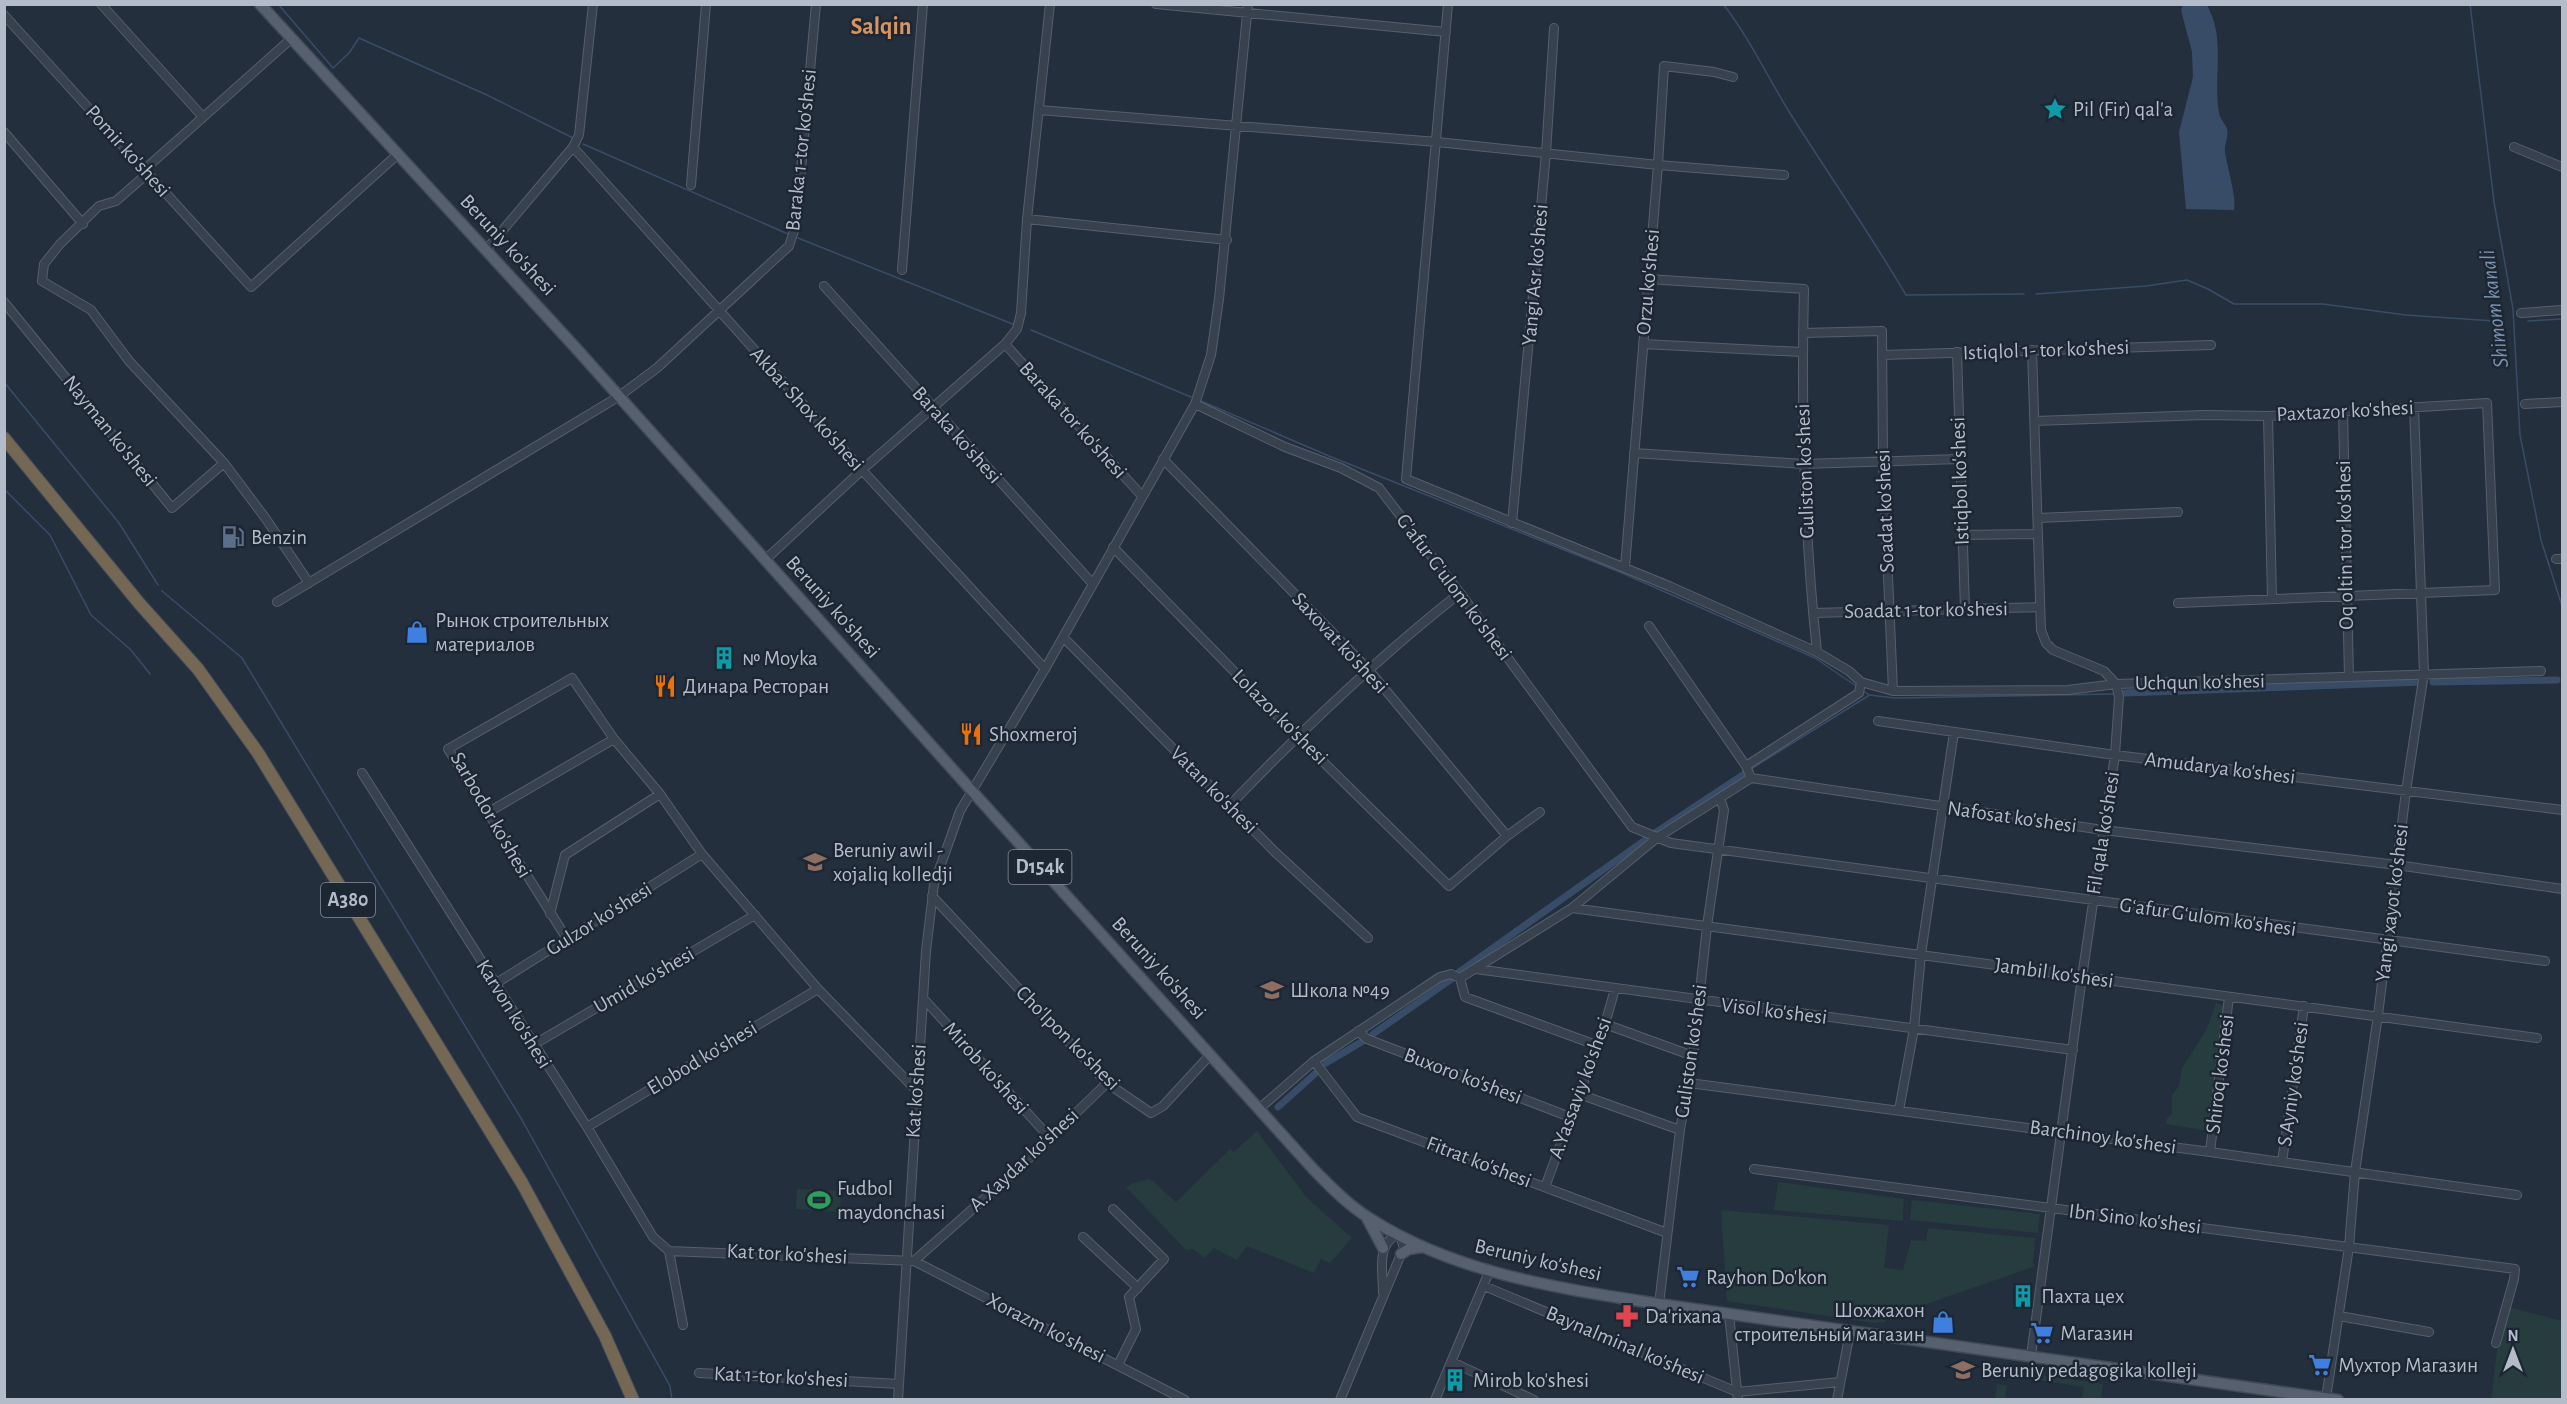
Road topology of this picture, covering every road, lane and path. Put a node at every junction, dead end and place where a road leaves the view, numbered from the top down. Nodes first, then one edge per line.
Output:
1 (101, 4) edge
2 (260, 4) edge
3 (593, 4) edge
4 (706, 4) edge
5 (816, 4) edge
6 (923, 4) edge
7 (1050, 4) edge
8 (1156, 4) edge
9 (1448, 4) edge
10 (1248, 9) edge
11 (4, 15) edge
12 (1554, 28) dead end
13 (1446, 32) junction
14 (292, 38) junction
15 (1733, 77) dead end
16 (1039, 110) junction
17 (202, 116) junction
18 (1237, 127) junction
19 (4, 132) edge
20 (1437, 142) junction
21 (573, 147) junction
22 (2514, 147) dead end
23 (1546, 153) junction
24 (398, 154) junction
25 (1658, 165) junction
26 (2562, 167) edge
27 (146, 171) junction
28 (1784, 175) dead end
29 (691, 185) dead end
30 (1027, 219) junction
31 (82, 224) junction
32 (1227, 240) junction
33 (486, 250) junction
34 (902, 270) dead end
35 (1648, 279) junction
36 (824, 286) dead end
37 (4, 302) edge
38 (2562, 310) edge
39 (719, 311) junction
40 (2521, 313) dead end
41 (1803, 333) junction
42 (1005, 344) junction
43 (1643, 344) junction
44 (2211, 345) dead end
45 (2032, 350) junction
46 (1802, 352) junction
47 (1957, 352) junction
48 (1882, 355) junction
49 (618, 397) junction
50 (2562, 402) edge
51 (1195, 404) junction
52 (2525, 404) dead end
53 (2414, 407) junction
54 (932, 408) junction
55 (2343, 412) junction
56 (2268, 416) junction
57 (2035, 421) junction
58 (4, 438) edge
59 (1634, 453) junction
60 (1163, 459) junction
61 (1959, 459) junction
62 (1883, 461) junction
63 (224, 463) junction
64 (1804, 464) junction
65 (862, 470) junction
66 (1142, 496) junction
67 (2178, 512) dead end
68 (2038, 518) junction
69 (1512, 523) junction
70 (2038, 534) junction
71 (1961, 535) junction
72 (1113, 547) junction
73 (765, 560) junction
74 (1625, 567) junction
75 (309, 583) junction
76 (1092, 583) junction
77 (1460, 593) junction
78 (2422, 593) junction
79 (2346, 595) junction
80 (2272, 599) junction
81 (277, 602) dead end
82 (2178, 603) dead end
83 (2040, 607) junction
84 (1965, 610) junction
85 (1890, 611) junction
86 (1813, 613) junction
87 (1649, 626) dead end
88 (1063, 637) junction
89 (1817, 652) junction
90 (1045, 669) junction
91 (1368, 669) junction
92 (2541, 671) dead end
93 (2424, 674) junction
94 (2349, 677) junction
95 (1861, 682) junction
96 (2116, 684) junction
97 (1893, 691) junction
98 (1878, 721) dead end
99 (1954, 732) junction
100 (1297, 736) junction
101 (614, 739) junction
102 (2115, 755) junction
103 (1746, 766) junction
104 (363, 773) dead end
105 (1751, 778) junction
106 (972, 791) junction
107 (2406, 791) junction
108 (660, 795) junction
109 (1720, 798) junction
110 (1229, 806) junction
111 (1945, 807) junction
112 (2562, 810) edge
113 (1540, 812) dead end
114 (487, 813) junction
115 (2103, 830) junction
116 (1507, 836) junction
117 (1658, 837) junction
118 (1718, 851) junction
119 (702, 854) junction
120 (2397, 865) junction
121 (1932, 878) junction
122 (2562, 889) edge
123 (933, 896) junction
124 (2093, 901) junction
125 (1572, 908) junction
126 (550, 914) junction
127 (755, 915) junction
128 (1707, 926) junction
129 (1368, 938) dead end
130 (567, 939) junction
131 (2387, 941) junction
132 (1921, 954) junction
133 (2545, 961) dead end
134 (1476, 969) junction
135 (2082, 977) junction
136 (1460, 978) junction
137 (495, 984) junction
138 (818, 989) junction
139 (1615, 990) junction
140 (2229, 997) junction
141 (923, 998) junction
142 (1698, 1001) junction
143 (2304, 1006) junction
144 (2378, 1015) junction
145 (1605, 1024) junction
146 (1914, 1029) junction
147 (1358, 1031) junction
148 (2537, 1038) dead end
149 (533, 1045) junction
150 (1596, 1045) junction
151 (2073, 1050) junction
152 (1211, 1054) junction
153 (1693, 1056) junction
154 (1314, 1061) junction
155 (1107, 1083) junction
156 (1689, 1083) junction
157 (916, 1090) junction
158 (1579, 1094) junction
159 (1260, 1108) junction
160 (1899, 1110) junction
161 (1570, 1117) junction
162 (587, 1127) junction
163 (1680, 1130) junction
164 (2062, 1132) junction
165 (1050, 1138) junction
166 (2210, 1152) junction
167 (2282, 1162) junction
168 (1754, 1169) dead end
169 (2355, 1172) junction
170 (1545, 1187) junction
171 (2517, 1195) dead end
172 (2051, 1208) junction
173 (1113, 1209) dead end
174 (1367, 1217) junction
175 (1667, 1233) junction
176 (1399, 1235) junction
177 (1083, 1237) dead end
178 (1425, 1247) junction
179 (2349, 1247) junction
180 (1383, 1248) junction
181 (669, 1251) junction
182 (1401, 1254) junction
183 (910, 1261) junction
184 (1489, 1272) junction
185 (1484, 1286) junction
186 (1138, 1288) junction
187 (1383, 1296) junction
188 (1659, 1304) junction
189 (1729, 1314) junction
190 (2339, 1316) junction
191 (683, 1325) dead end
192 (1850, 1332) junction
193 (2429, 1332) dead end
194 (2496, 1343) dead end
195 (2031, 1356) junction
196 (1452, 1362) junction
197 (1118, 1365) junction
198 (699, 1373) dead end
199 (1840, 1382) junction
200 (899, 1384) junction
201 (2281, 1395) edge
202 (1738, 1396) edge
203 (2332, 1399) edge
204 (633, 1400) edge
205 (898, 1400) edge
206 (1185, 1400) edge
207 (1340, 1400) edge
208 (1435, 1400) edge
209 (1534, 1400) edge
210 (1837, 1400) edge

1 - 17 street
2 - 14 main road, Beruniy ko'shesi / D154k
3 - 21 street
4 - 29 street
5 - 39 street, Baraka 1-tor ko'shesi
6 - 34 street
7 - 16 street
8 - 10 street
9 - 13 street
10 - 13 street
10 - 18 street, Kat ko'shesi
11 - 27 street, Pomir ko'shesi
12 - 23 street, Yangi Asr ko'shesi
13 - 20 street
14 - 17 street
14 - 24 main road, Beruniy ko'shesi / D154k
15 - 25 street, Orzu ko'shesi
16 - 18 street
16 - 30 street
17 - 27 street
18 - 20 street
18 - 32 street, Kat ko'shesi
19 - 31 street
20 - 23 street
20 - 69 street
21 - 33 street
21 - 39 street, Akbar Shox ko'shesi
22 - 26 street
23 - 25 street
23 - 69 street, Yangi Asr ko'shesi
24 - 27 street, Pomir ko'shesi
24 - 33 main road, Beruniy ko'shesi / D154k
25 - 28 street
25 - 35 street, Orzu ko'shesi
27 - 31 street
30 - 32 street
30 - 42 street
31 - 63 street
32 - 51 street, Kat ko'shesi
33 - 49 main road, Beruniy ko'shesi / D154k
35 - 41 street, Guliston ko'shesi
35 - 43 street, Orzu ko'shesi
36 - 54 street, Baraka ko'shesi
37 - 63 street, Nayman ko'shesi
38 - 40 street
39 - 49 street, Baraka 1-tor ko'shesi
39 - 65 street, Akbar Shox ko'shesi
41 - 46 street, Guliston ko'shesi
41 - 48 street, Soadat ko'shesi
42 - 54 street
42 - 66 street, Baraka tor ko'shesi
43 - 46 street
43 - 59 street, Orzu ko'shesi
44 - 45 street, Istiqlol 1- tor ko'shesi
45 - 47 street, Istiqlol 1- tor ko'shesi
45 - 57 street
46 - 64 street, Guliston ko'shesi
47 - 48 street, Istiqlol 1- tor ko'shesi
47 - 61 street, Istiqbol ko'shesi
48 - 62 street, Soadat ko'shesi
49 - 73 main road, Beruniy ko'shesi / D154k
49 - 75 street, Baraka 1-tor ko'shesi
50 - 52 street
51 - 60 street, Kat ko'shesi
51 - 77 street, G'afur G'ulom ko'shesi
53 - 55 street, Paxtazor ko'shesi
53 - 78 street, Yangi xayot ko'shesi
53 - 78 street, Paxtazor ko'shesi
54 - 65 street
54 - 76 street, Baraka ko'shesi
55 - 56 street, Paxtazor ko'shesi
55 - 79 street, Oq oltin 1 tor ko'shesi
56 - 57 street, Paxtazor ko'shesi
56 - 80 street
57 - 68 street
58 - 204 highway, A380
59 - 64 street
59 - 74 street, Orzu ko'shesi
60 - 66 street, Kat ko'shesi
60 - 91 street, Saxovat ko'shesi
61 - 62 street
61 - 71 street, Istiqbol ko'shesi
62 - 64 street
62 - 85 street, Soadat ko'shesi
63 - 75 street
64 - 86 street, Guliston ko'shesi
65 - 73 street
65 - 90 street, Akbar Shox ko'shesi
66 - 72 street, Kat ko'shesi
67 - 68 street
68 - 70 street
69 - 74 street
70 - 71 street
70 - 83 street
71 - 84 street, Istiqbol ko'shesi
72 - 76 street, Kat ko'shesi
72 - 100 street, Lolazor ko'shesi
73 - 106 main road, Beruniy ko'shesi / D154k
74 - 89 street
75 - 81 street, Baraka 1-tor ko'shesi
76 - 88 street, Kat ko'shesi
77 - 91 street
77 - 117 street, G'afur G'ulom ko'shesi
78 - 79 street
78 - 93 street, Yangi xayot ko'shesi
79 - 80 street
79 - 94 street, Oq oltin 1 tor ko'shesi
80 - 82 street
83 - 84 street, Soadat 1-tor ko'shesi
83 - 96 street
84 - 85 street, Soadat 1-tor ko'shesi
85 - 86 street, Soadat 1-tor ko'shesi
85 - 97 street, Soadat ko'shesi
86 - 89 street, Guliston ko'shesi
87 - 103 street
88 - 90 street, Kat ko'shesi
88 - 110 street, Vatan ko'shesi
89 - 95 street
90 - 106 street, Kat ko'shesi
91 - 100 street
91 - 116 street, Saxovat ko'shesi
92 - 93 street, Uchqun ko'shesi
93 - 94 street, Uchqun ko'shesi
93 - 107 street, Yangi xayot ko'shesi
94 - 96 street, Uchqun ko'shesi
95 - 97 street, Uchqun ko'shesi
95 - 103 street
96 - 97 street, Uchqun ko'shesi
96 - 102 street, Fil qala ko'shesi
98 - 99 street, Amudarya ko'shesi
99 - 102 street, Amudarya ko'shesi
99 - 111 street
100 - 110 street
100 - 116 street, Lolazor ko'shesi
101 - 108 street
101 - 114 street
101 - 114 street, Sarbodor ko'shesi
102 - 107 street, Amudarya ko'shesi
102 - 115 street, Fil qala ko'shesi
103 - 105 street
104 - 137 street, Karvon ko'shesi
105 - 109 street
105 - 111 street, Nafosat ko'shesi
106 - 123 street, Kat ko'shesi
106 - 152 main road, Beruniy ko'shesi / D154k
107 - 112 street, Amudarya ko'shesi
107 - 120 street, Yangi xayot ko'shesi
108 - 119 street
108 - 126 street
109 - 117 street
109 - 118 street, Guliston ko'shesi
110 - 129 street, Vatan ko'shesi
111 - 115 street, Nafosat ko'shesi
111 - 121 street
113 - 116 street
114 - 126 street, Sarbodor ko'shesi
115 - 120 street, Nafosat ko'shesi
115 - 124 street, Fil qala ko'shesi
117 - 118 street, Gʻafur Gʻulom ko'shesi
117 - 125 street
118 - 121 street, Gʻafur Gʻulom ko'shesi
118 - 128 street, Guliston ko'shesi
119 - 127 street
119 - 130 street, Gulzor ko'shesi
120 - 122 street, Nafosat ko'shesi
120 - 131 street, Yangi xayot ko'shesi
121 - 124 street, Gʻafur Gʻulom ko'shesi
121 - 132 street
123 - 141 street, Kat ko'shesi
123 - 155 street, Cho'lpon ko'shesi
124 - 131 street, Gʻafur Gʻulom ko'shesi
124 - 135 street, Fil qala ko'shesi
125 - 128 street, Jambil ko'shesi
125 - 134 street
126 - 130 street, Sarbodor ko'shesi
127 - 138 street
127 - 149 street, Umid ko'shesi
128 - 132 street, Jambil ko'shesi
128 - 142 street, Guliston ko'shesi
130 - 137 street, Gulzor ko'shesi
131 - 133 street, Gʻafur Gʻulom ko'shesi
131 - 144 street, Yangi xayot ko'shesi
132 - 135 street, Jambil ko'shesi
132 - 146 street
134 - 136 street
134 - 139 street, Visol ko'shesi
135 - 140 street, Jambil ko'shesi
135 - 151 street, Fil qala ko'shesi
136 - 147 street
136 - 150 street
137 - 149 street, Karvon ko'shesi
138 - 157 street
138 - 162 street, Elobod ko'shesi
139 - 142 street, Visol ko'shesi
139 - 145 street, A.Yassaviy ko'shesi
140 - 143 street, Jambil ko'shesi
140 - 166 street, Shiroq ko'shesi
141 - 157 street, Kat ko'shesi
141 - 165 street, Mirob ko'shesi
142 - 146 street, Visol ko'shesi
142 - 153 street, Guliston ko'shesi
143 - 144 street, Jambil ko'shesi
143 - 167 street, S.Ayniy ko'shesi
144 - 148 street, Jambil ko'shesi
144 - 169 street, Yangi xayot ko'shesi
145 - 150 street, A.Yassaviy ko'shesi
145 - 153 street
146 - 151 street, Visol ko'shesi
146 - 160 street
147 - 154 street
147 - 161 street, Buxoro ko'shesi
149 - 162 street, Karvon ko'shesi
150 - 158 street, A.Yassaviy ko'shesi
151 - 164 street, Fil qala ko'shesi
152 - 155 street, Cho'lpon ko'shesi
152 - 159 main road, Beruniy ko'shesi / D154k
153 - 156 street, Guliston ko'shesi
154 - 159 street
154 - 170 street, Fitrat ko'shesi
155 - 165 street, A.Xaydar ko'shesi
156 - 160 street, Barchinoy ko'shesi
156 - 163 street, Guliston ko'shesi
157 - 183 street, Kat ko'shesi
158 - 161 street, A.Yassaviy ko'shesi
158 - 163 street
159 - 174 main road, Beruniy ko'shesi / D154k
160 - 164 street, Barchinoy ko'shesi
161 - 170 street, A.Yassaviy ko'shesi
162 - 181 street, Karvon ko'shesi
163 - 175 street, Guliston ko'shesi
164 - 166 street, Barchinoy ko'shesi
164 - 172 street, Fil qala ko'shesi
165 - 183 street, A.Xaydar ko'shesi
166 - 167 street, Barchinoy ko'shesi
167 - 169 street, Barchinoy ko'shesi
168 - 172 street, Ibn Sino ko'shesi
169 - 171 street, Barchinoy ko'shesi
169 - 179 street, Yangi xayot ko'shesi
170 - 175 street, Fitrat ko'shesi
172 - 179 street, Ibn Sino ko'shesi
172 - 195 street, Fil qala ko'shesi
173 - 186 street
174 - 176 main road, Beruniy ko'shesi / D154k
174 - 180 main road
175 - 188 street, Guliston ko'shesi
176 - 178 main road, Beruniy ko'shesi / D154k
176 - 180 street
176 - 182 street
177 - 186 street
178 - 182 main road
178 - 184 main road, Beruniy ko'shesi / D154k
179 - 190 street, Yangi xayot ko'shesi
179 - 194 street, Ibn Sino ko'shesi
180 - 187 street
181 - 183 street, Kat tor ko'shesi
181 - 191 street
182 - 187 street
183 - 197 street, Xorazm ko'shesi
183 - 200 street, Kat ko'shesi
184 - 185 street
184 - 188 main road, Beruniy ko'shesi / D154k
185 - 196 street
185 - 202 street, Baynalminal ko'shesi
186 - 197 street
187 - 207 street
188 - 189 main road, Beruniy ko'shesi / D154k
189 - 192 main road, Beruniy ko'shesi / D154k
189 - 202 street
190 - 193 street
190 - 203 street, Yangi xayot ko'shesi
192 - 195 main road, Beruniy ko'shesi / D154k
192 - 199 street
195 - 201 main road, Beruniy ko'shesi / D154k
196 - 208 street
196 - 209 street
197 - 206 street, Xorazm ko'shesi
198 - 200 street, Kat 1-tor ko'shesi
199 - 202 street, Baynalminal ko'shesi
199 - 210 street
200 - 205 street, Kat ko'shesi
201 - 203 main road, Beruniy ko'shesi / D154k

